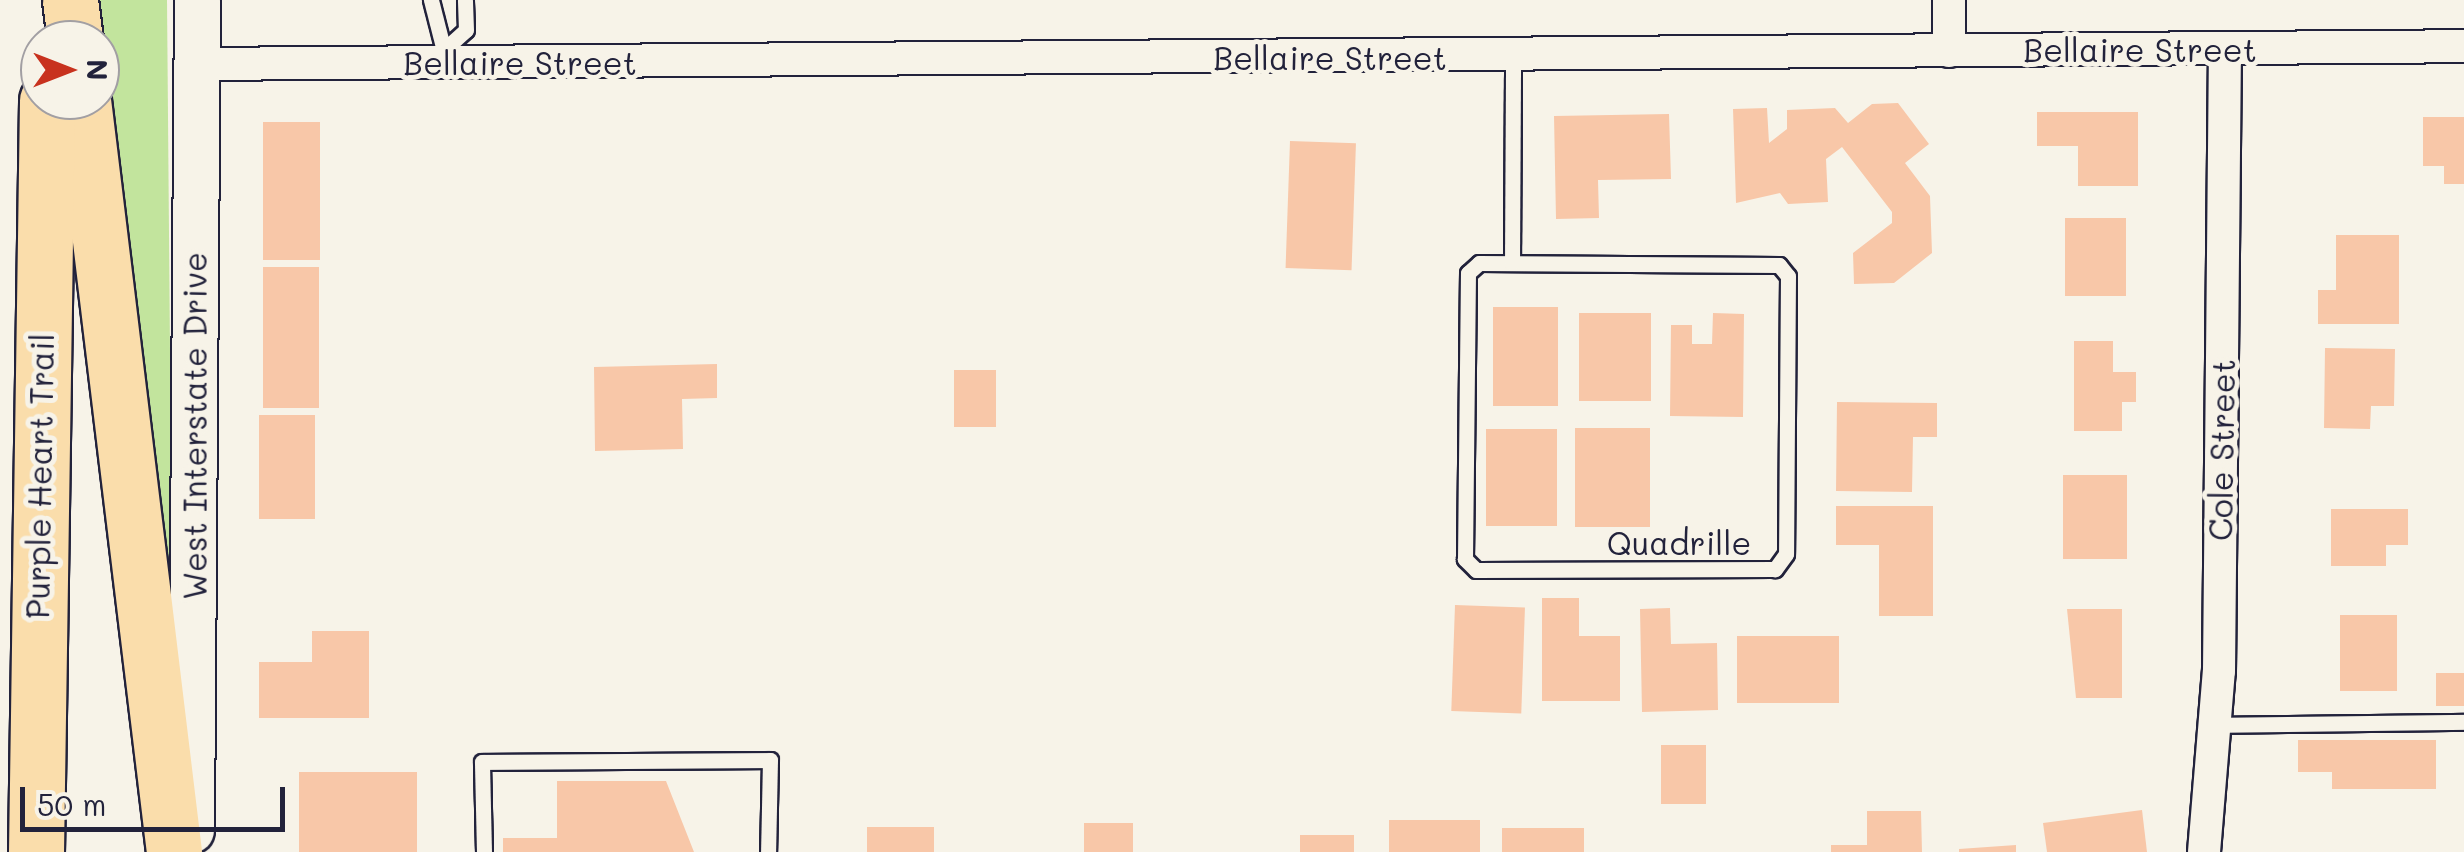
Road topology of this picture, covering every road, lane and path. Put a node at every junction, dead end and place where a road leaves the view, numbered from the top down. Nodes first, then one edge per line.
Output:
1 (197, 0) edge
2 (431, 0) edge
3 (465, 0) edge
4 (1949, 0) edge
5 (2464, 46) edge
6 (2225, 48) junction
7 (1949, 51) junction
8 (447, 54) junction
9 (1513, 56) junction
10 (196, 64) junction
11 (48, 120) edge
12 (85, 120) edge
13 (1512, 263) junction
14 (2464, 722) edge
15 (2213, 725) junction
16 (36, 852) edge
17 (174, 852) edge
18 (191, 852) edge
19 (484, 852) edge
20 (768, 852) edge
21 (2204, 852) edge

1 - 10 main road, West Interstate Drive
2 - 8 lane
3 - 8 lane
4 - 7 street
5 - 6 street, Bellaire Street
6 - 7 street, Bellaire Street
6 - 15 street, Cole Street
7 - 9 street, Bellaire Street
8 - 9 street, Bellaire Street
8 - 10 street, Bellaire Street
9 - 13 lane
10 - 18 main road, West Interstate Drive
11 - 16 highway, Purple Heart Trail
12 - 17 highway
13 - 13 lane, Quadrille
14 - 15 lane
15 - 21 street, Cole Street
19 - 20 lane

